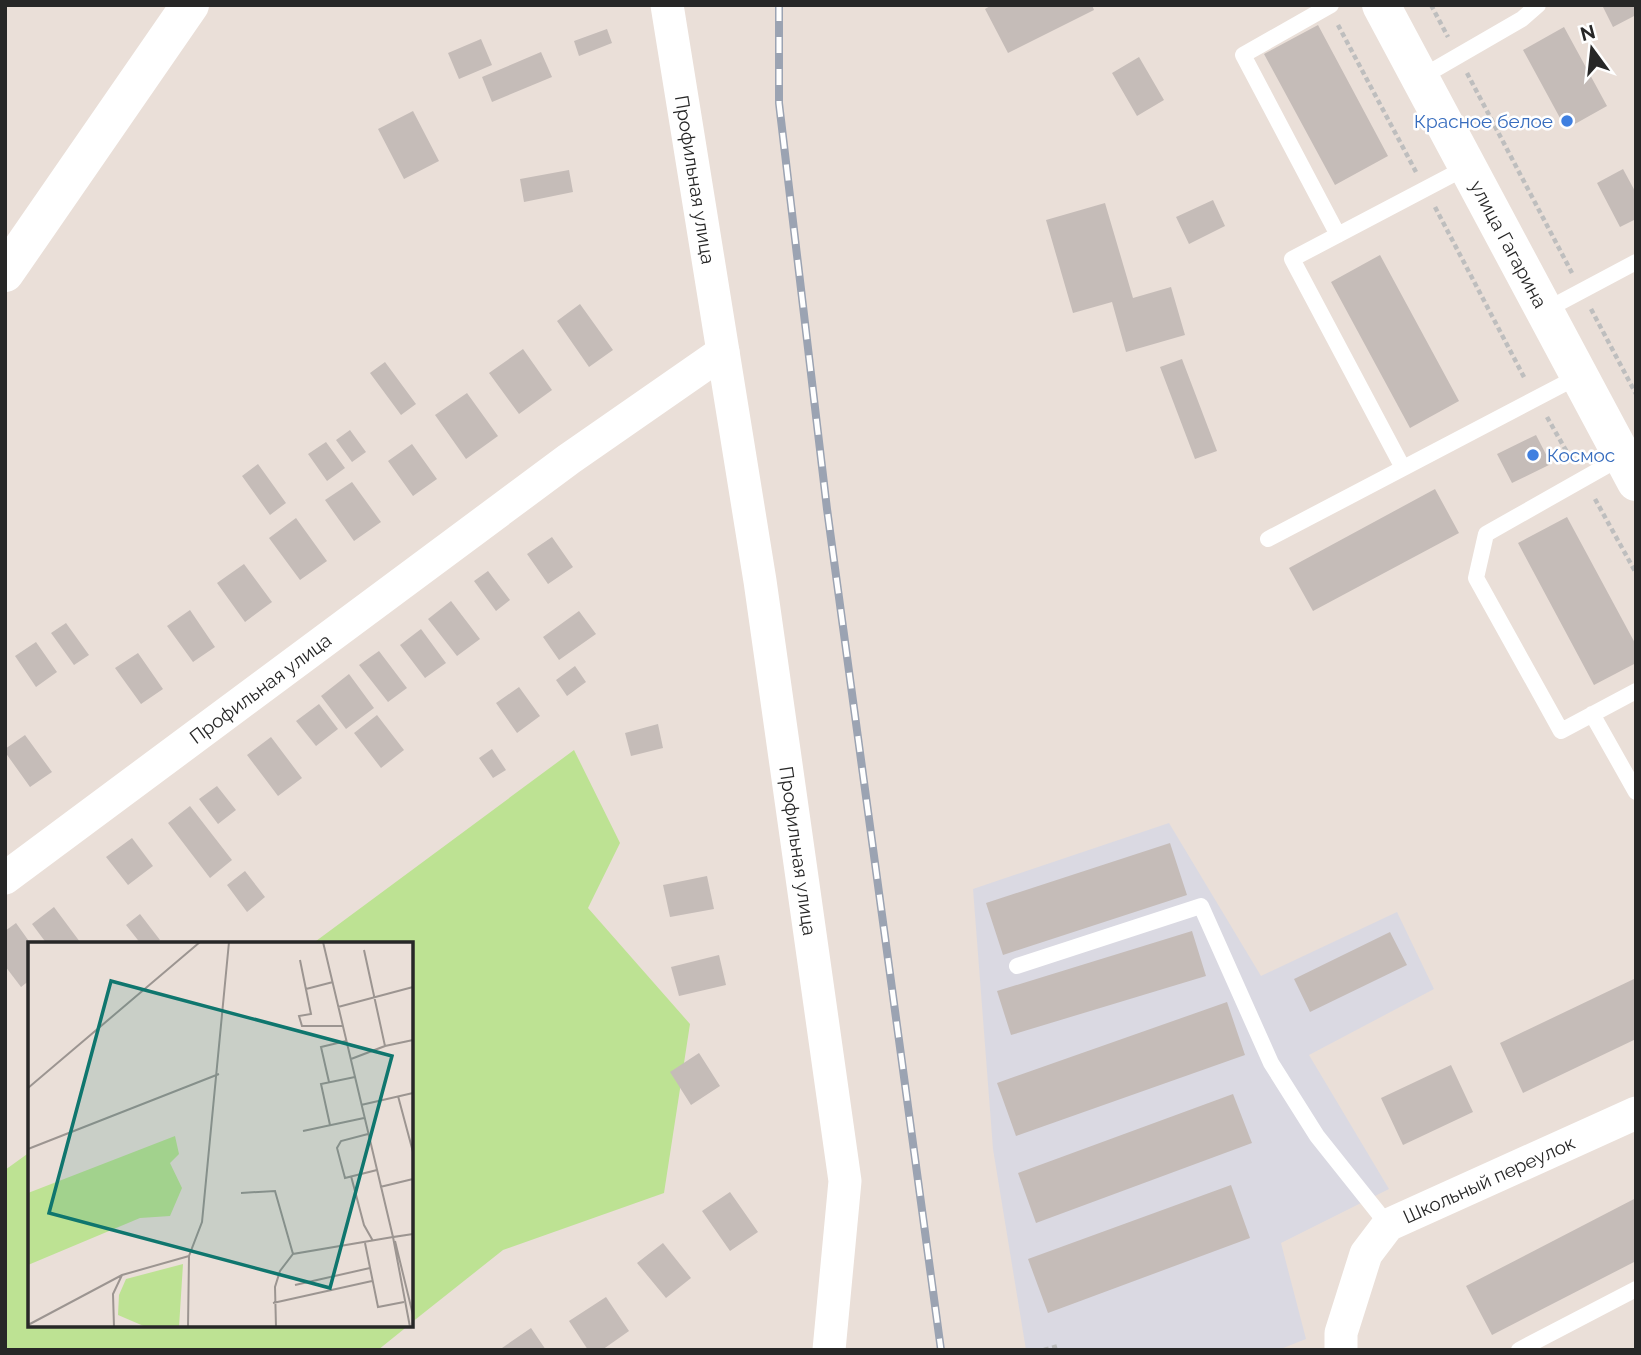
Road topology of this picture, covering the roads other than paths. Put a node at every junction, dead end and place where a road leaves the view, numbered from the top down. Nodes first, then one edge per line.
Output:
1 (190, 5) edge
2 (667, 5) edge
3 (1381, 5) edge
4 (1538, 5) edge
5 (1330, 6) edge
6 (1420, 78) junction
7 (1467, 167) junction
8 (1338, 235) junction
9 (1636, 262) edge
10 (5, 273) edge
11 (1544, 311) junction
12 (723, 352) junction
13 (1579, 376) junction
14 (1403, 468) junction
15 (1629, 470) edge
16 (1268, 539) dead end
17 (1636, 691) edge
18 (1592, 714) junction
19 (1636, 792) edge
20 (5, 878) edge
21 (1017, 966) dead end
22 (1636, 1114) edge
23 (1388, 1225) junction
24 (1636, 1289) edge
25 (829, 1350) edge
26 (1341, 1350) edge
27 (1519, 1350) edge

1 - 10 main road
2 - 12 street, Профильная улица
3 - 6 main road, улица Гагарина
4 - 6 lane
5 - 8 lane
6 - 7 main road, улица Гагарина
7 - 8 lane
7 - 11 main road, улица Гагарина
8 - 14 lane
9 - 11 lane
11 - 13 main road, улица Гагарина
12 - 20 street, Профильная улица
12 - 25 street, Профильная улица
13 - 14 lane
13 - 15 main road, улица Гагарина
14 - 16 lane
15 - 18 lane
17 - 18 lane
18 - 19 lane
21 - 23 lane
22 - 23 street, Школьный переулок
23 - 26 street, Школьный переулок
24 - 27 lane

